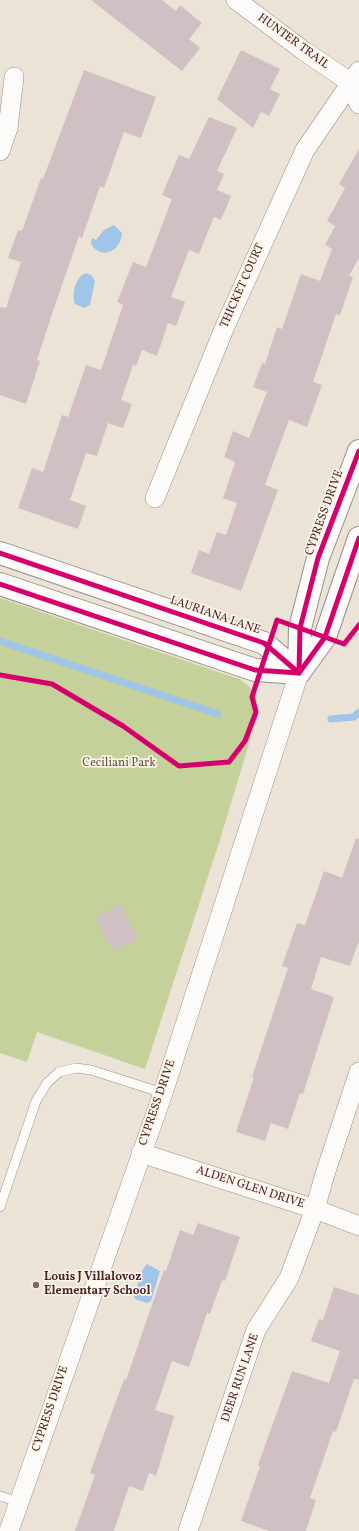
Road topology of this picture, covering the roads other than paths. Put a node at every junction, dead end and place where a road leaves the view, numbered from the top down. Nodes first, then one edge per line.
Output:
1 (236, 0) edge
2 (14, 77) dead end
3 (356, 79) edge
4 (359, 104) edge
5 (0, 150) edge
6 (359, 451) edge
7 (155, 498) dead end
8 (359, 538) edge
9 (0, 553) edge
10 (0, 584) edge
11 (299, 673) junction
12 (359, 1072) edge
13 (163, 1093) junction
14 (141, 1153) junction
15 (0, 1207) edge
16 (315, 1209) junction
17 (359, 1226) edge
18 (0, 1496) edge
19 (19, 1502) junction
20 (9, 1531) edge
21 (188, 1531) edge

1 - 3 street, HUNTER TRAIL
2 - 5 street
3 - 4 street
3 - 7 street, THICKET COURT
6 - 11 street, CYPRESS DRIVE
8 - 11 street, CYPRESS DRIVE
9 - 11 street, LAURIANA LANE
10 - 11 street
11 - 13 street, CYPRESS DRIVE
12 - 16 street, DEER RUN LANE
13 - 14 street, CYPRESS DRIVE
13 - 15 lane
14 - 16 street, ALDEN GLEN DRIVE
14 - 19 street, CYPRESS DRIVE
16 - 17 street, ALDEN GLEN DRIVE
16 - 21 street, DEER RUN LANE
18 - 19 lane
19 - 20 street, CYPRESS DRIVE

